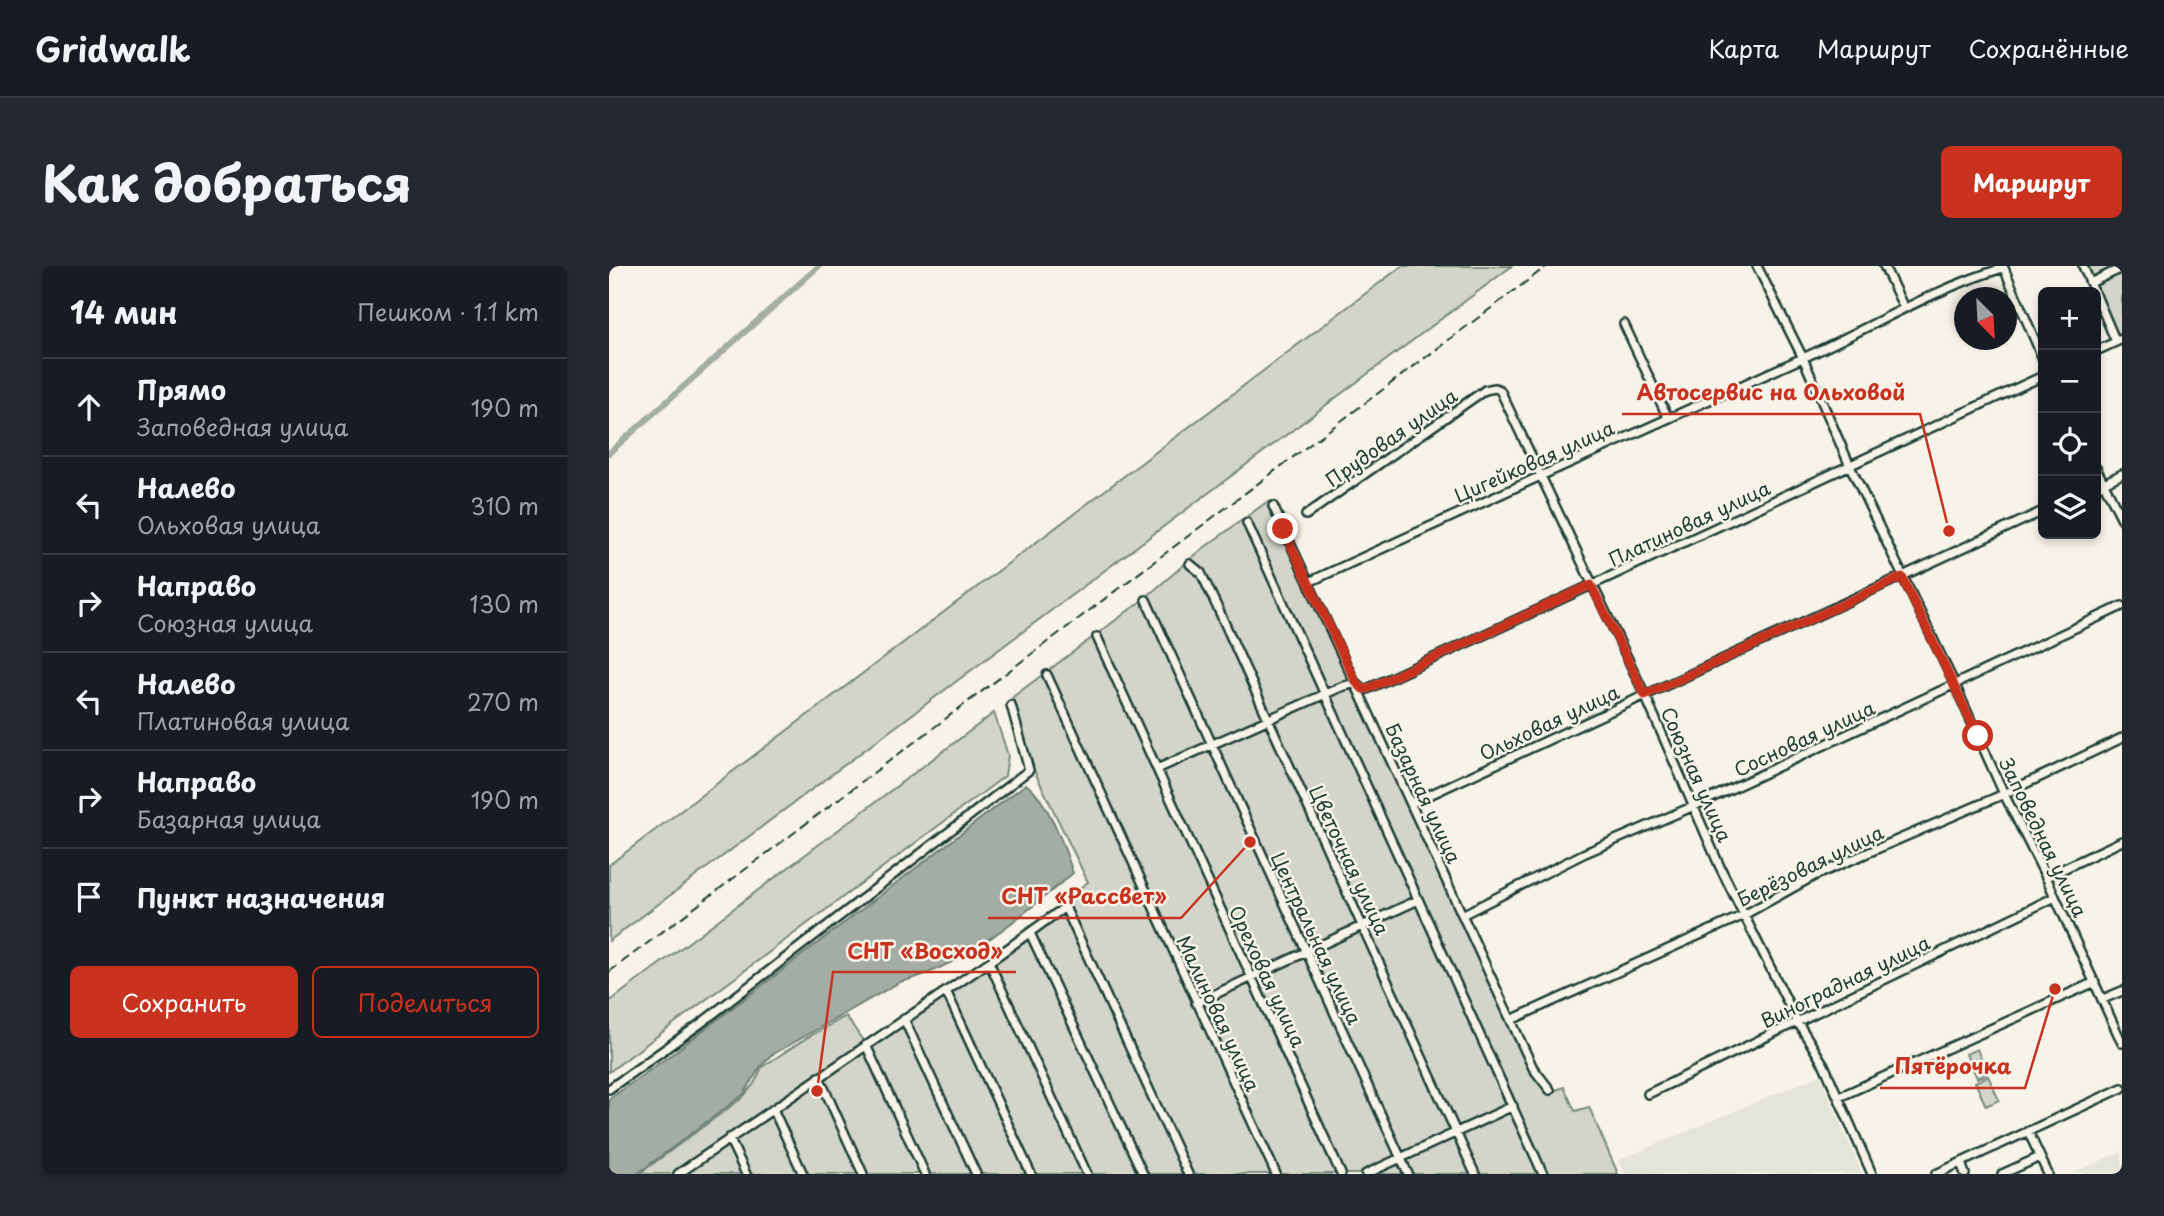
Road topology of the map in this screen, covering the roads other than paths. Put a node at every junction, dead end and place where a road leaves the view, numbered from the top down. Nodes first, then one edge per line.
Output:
1 (1757, 266) edge
2 (1885, 266) edge
3 (2083, 266) edge
4 (2003, 267) edge
5 (2122, 268) edge
6 (2091, 283) junction
7 (2092, 287) edge
8 (2101, 306) edge
9 (1904, 308) junction
10 (1624, 324) dead end
11 (2119, 340) edge
12 (2039, 350) edge
13 (2098, 350) edge
14 (1803, 358) junction
15 (2038, 378) edge
16 (1495, 388) joint
17 (1668, 418) junction
18 (1850, 466) junction
19 (2122, 474) edge
20 (1542, 475) junction
21 (2101, 476) edge
22 (2105, 482) junction
23 (2101, 484) edge
24 (1273, 506) dead end
25 (2038, 513) edge
26 (1306, 515) dead end
27 (2122, 519) edge
28 (1247, 523) dead end
29 (1190, 564) dead end
30 (1902, 577) junction
31 (1309, 582) junction
32 (1591, 585) junction
33 (1146, 600) dead end
34 (2122, 607) edge
35 (1097, 637) dead end
36 (1047, 675) dead end
37 (1356, 682) junction
38 (1955, 685) junction
39 (1324, 694) junction
40 (1645, 695) junction
41 (1011, 705) dead end
42 (1268, 719) junction
43 (2122, 738) edge
44 (1212, 745) junction
45 (1157, 769) junction
46 (2004, 794) junction
47 (1412, 803) junction
48 (1694, 806) junction
49 (2122, 841) edge
50 (2046, 877) junction
51 (2055, 897) junction
52 (1418, 900) junction
53 (1462, 915) junction
54 (1744, 915) junction
55 (1363, 926) junction
56 (1030, 933) junction
57 (1306, 952) junction
58 (989, 962) junction
59 (1252, 978) junction
60 (2095, 982) junction
61 (2122, 990) edge
62 (946, 991) junction
63 (2103, 999) junction
64 (1196, 1003) junction
65 (904, 1019) junction
66 (1511, 1020) junction
67 (1797, 1021) junction
68 (2122, 1043) edge
69 (866, 1045) junction
70 (818, 1077) junction
71 (2122, 1088) edge
72 (609, 1089) edge
73 (1550, 1090) dead end
74 (1648, 1094) dead end
75 (1839, 1097) junction
76 (1513, 1106) junction
77 (773, 1109) junction
78 (2028, 1131) junction
79 (1457, 1132) junction
80 (729, 1138) junction
81 (2040, 1157) junction
82 (1400, 1158) junction
83 (1961, 1163) junction
84 (689, 1171) edge
85 (678, 1174) edge
86 (746, 1174) edge
87 (803, 1174) edge
88 (863, 1174) edge
89 (925, 1174) edge
90 (976, 1174) edge
91 (1031, 1174) edge
92 (1087, 1174) edge
93 (1143, 1174) edge
94 (1188, 1174) edge
95 (1276, 1174) edge
96 (1342, 1174) edge
97 (1366, 1174) edge
98 (1408, 1174) edge
99 (1475, 1174) edge
100 (1543, 1174) edge
101 (1872, 1174) edge
102 (1936, 1174) edge
103 (1965, 1174) edge
104 (2002, 1174) edge
105 (2049, 1174) edge

1 - 14 street, Заповедная улица
2 - 9 street
3 - 6 street
4 - 9 street, Цигейковая улица
4 - 12 street
5 - 6 street
6 - 7 street
8 - 11 street
9 - 14 street, Цигейковая улица
10 - 17 street
11 - 13 street
14 - 17 street, Цигейковая улица
14 - 18 street, Заповедная улица
15 - 18 street, Платиновая улица
16 - 20 street, Союзная улица
16 - 26 street, Прудовая улица
17 - 20 street, Цигейковая улица
18 - 30 street, Заповедная улица
18 - 32 street, Платиновая улица
19 - 22 street
20 - 31 street, Цигейковая улица
20 - 32 street, Союзная улица
21 - 22 street
22 - 23 street
22 - 27 street
24 - 31 street, Базарная улица
25 - 30 street, Ольховая улица
28 - 39 street
29 - 42 street, Цветочная улица
30 - 38 street, Заповедная улица
30 - 40 street, Ольховая улица
31 - 37 street, Базарная улица
32 - 37 street, Платиновая улица
32 - 40 street, Союзная улица
33 - 44 street, Центральная улица
34 - 38 street, Сосновая улица
35 - 45 street, Ореховая улица
36 - 64 street, Малиновая улица
37 - 39 street, Платиновая улица
37 - 47 street, Базарная улица
38 - 46 street, Заповедная улица
38 - 48 street, Сосновая улица
39 - 42 street, Платиновая улица
39 - 52 street
40 - 47 street, Ольховая улица
40 - 48 street, Союзная улица
41 - 72 street
42 - 44 street, Платиновая улица
42 - 55 street, Цветочная улица
43 - 46 street, Берёзовая улица
44 - 45 street, Платиновая улица
44 - 57 street, Центральная улица
45 - 59 street, Ореховая улица
46 - 50 street, Заповедная улица
46 - 54 street, Берёзовая улица
47 - 53 street, Базарная улица
48 - 53 street, Сосновая улица
48 - 54 street, Союзная улица
49 - 50 street
50 - 51 street, Заповедная улица
51 - 60 street, Заповедная улица
51 - 67 street, Виноградная улица
52 - 55 street
52 - 76 street
53 - 66 street, Базарная улица
54 - 66 street, Берёзовая улица
54 - 67 street, Союзная улица
55 - 57 street
55 - 79 street, Цветочная улица
56 - 58 street
56 - 93 street
56 - 94 street
57 - 59 street
57 - 82 street, Центральная улица
58 - 62 street
58 - 92 street
59 - 64 street
59 - 96 street, Ореховая улица
60 - 63 street, Заповедная улица
60 - 75 street
61 - 63 street
62 - 65 street
62 - 91 street
63 - 68 street, Заповедная улица
64 - 95 street, Малиновая улица
65 - 69 street
65 - 90 street
66 - 73 street, Базарная улица
67 - 74 street, Виноградная улица
67 - 75 street, Союзная улица
69 - 70 street
69 - 89 street
70 - 77 street
70 - 88 street
71 - 78 street
75 - 101 street, Союзная улица
76 - 79 street
76 - 100 street
77 - 80 street
77 - 87 street
78 - 81 street
78 - 83 street
79 - 82 street
79 - 99 street, Цветочная улица
80 - 84 street
80 - 86 street
81 - 104 street
81 - 105 street
82 - 97 street
82 - 98 street, Центральная улица
83 - 102 street
83 - 103 street
84 - 85 street

